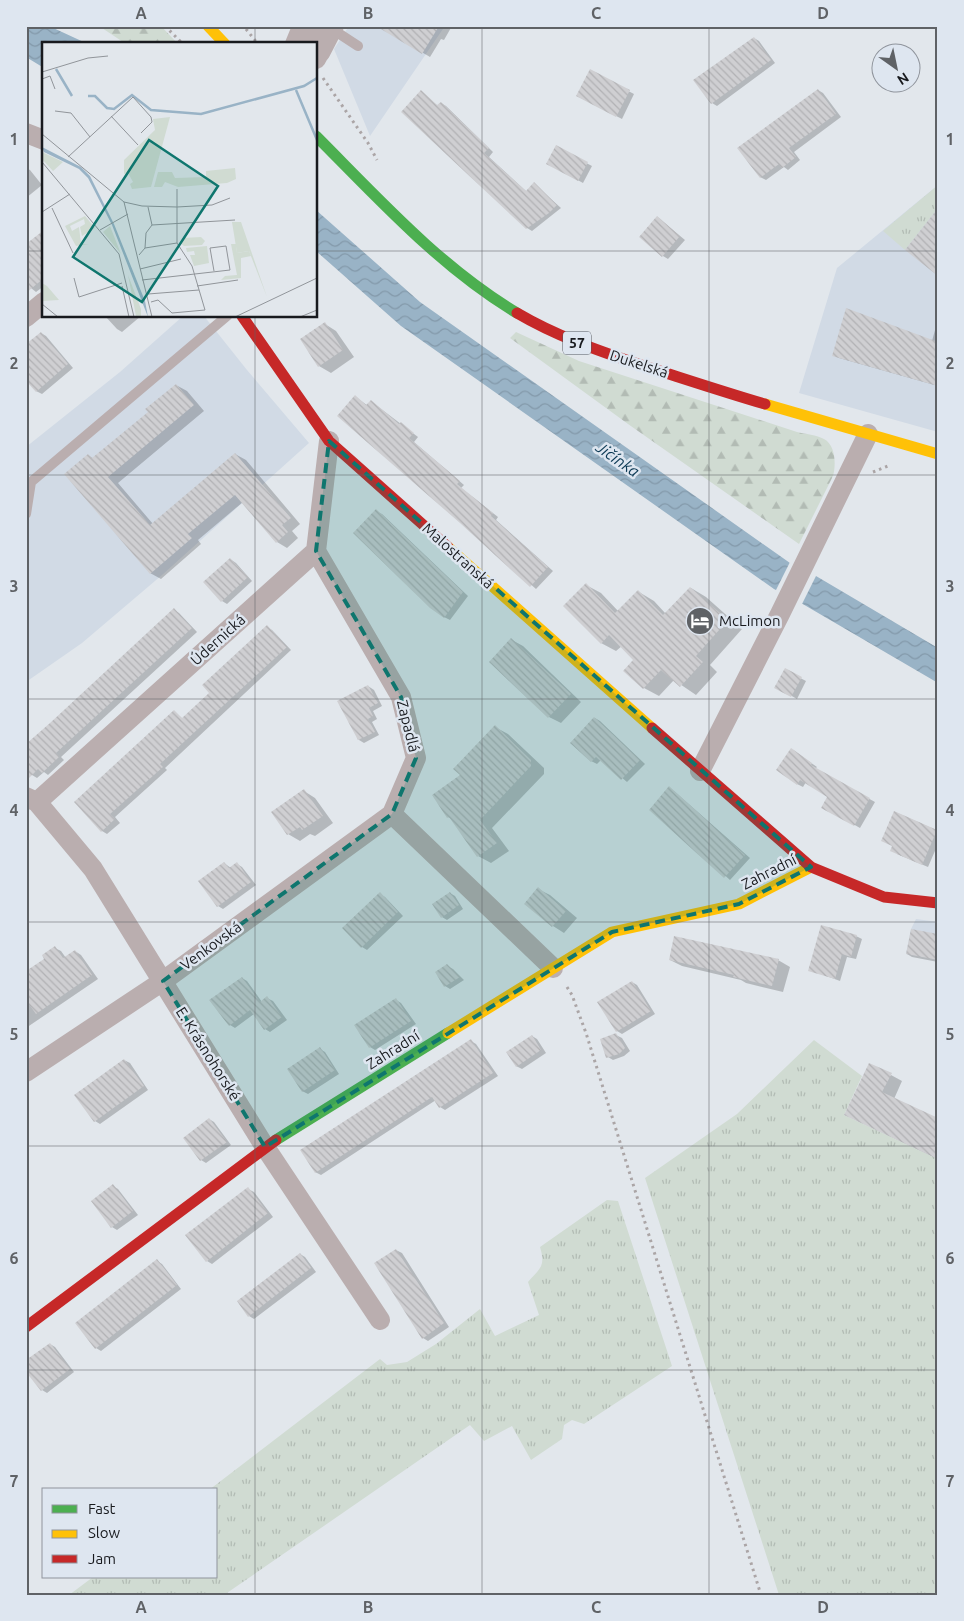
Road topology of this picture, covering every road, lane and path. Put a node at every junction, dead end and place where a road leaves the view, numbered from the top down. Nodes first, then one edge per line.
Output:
1 (166, 26) edge
2 (208, 26) edge
3 (244, 26) edge
4 (333, 28) edge
5 (299, 32) edge
6 (181, 42) edge
7 (223, 42) edge
8 (256, 42) edge
9 (358, 46) dead end
10 (318, 56) edge
11 (318, 74) edge
12 (26, 133) edge
13 (318, 138) edge
14 (42, 139) edge
15 (381, 168) dead end
16 (42, 304) edge
17 (26, 317) edge
18 (225, 318) edge
19 (243, 318) edge
20 (868, 434) junction
21 (329, 441) junction
22 (938, 454) edge
23 (26, 514) edge
24 (316, 552) junction
25 (700, 771) junction
26 (32, 800) edge
27 (392, 814) junction
28 (811, 867) junction
29 (938, 903) edge
30 (553, 968) junction
31 (163, 980) junction
32 (26, 1072) edge
33 (265, 1147) junction
34 (380, 1320) dead end
35 (26, 1327) edge
36 (761, 1595) edge

1 - 6 path
2 - 7 street
3 - 8 path
4 - 5 street
4 - 9 lane
4 - 10 street
5 - 10 street
11 - 15 path
12 - 14 street
13 - 20 street, Dukelská / 57
16 - 17 street
18 - 23 lane
19 - 21 street, Malostranská
20 - 22 street, Dukelská / 57
20 - 25 street
21 - 24 street
21 - 25 street, Malostranská
24 - 26 street, Údernická
24 - 27 street, Zapadlá
25 - 28 street, Malostranská
26 - 31 street, E. Krásnohorské
27 - 30 street
27 - 31 street, Venkovská
28 - 29 street, Malostranská
28 - 30 street, Zahradní
30 - 33 street, Zahradní
30 - 36 path
31 - 32 street, Venkovská
31 - 33 street, E. Krásnohorské
33 - 34 street, E. Krásnohorské
33 - 35 street, Zahradní

